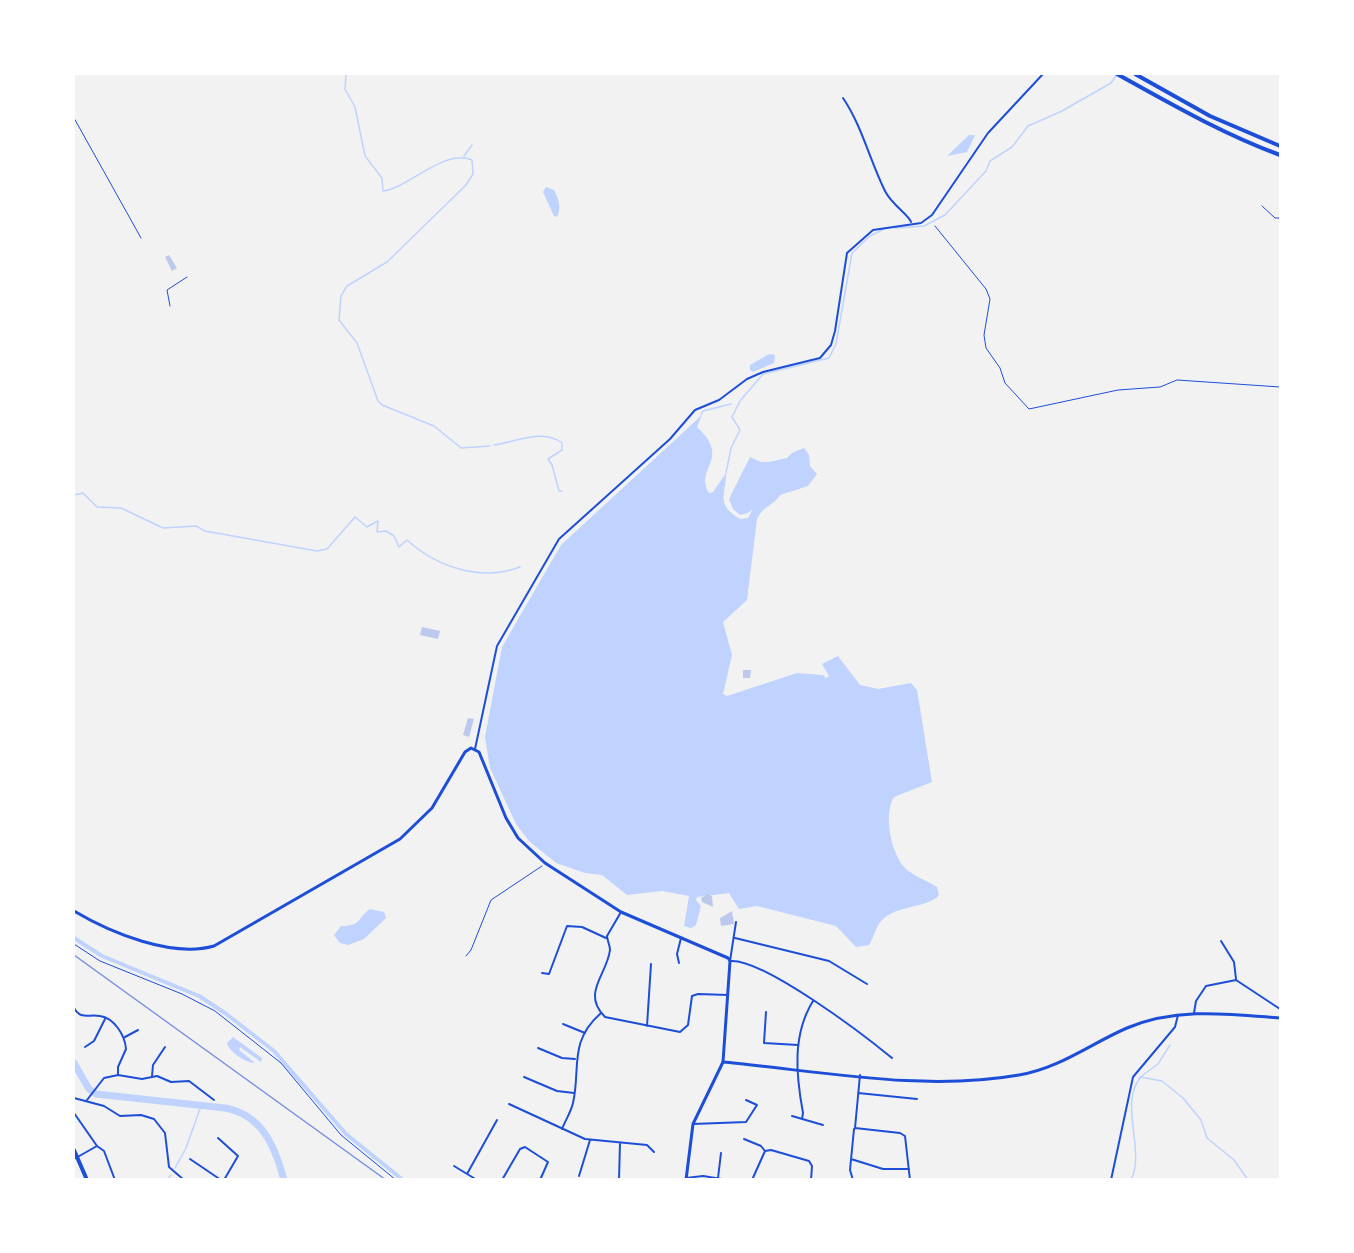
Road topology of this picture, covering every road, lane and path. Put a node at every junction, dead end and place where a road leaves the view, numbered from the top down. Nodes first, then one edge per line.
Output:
1 (1042, 74) edge
2 (1118, 74) edge
3 (1135, 74) edge
4 (843, 98) dead end
5 (74, 118) edge
6 (1281, 146) edge
7 (1281, 155) edge
8 (1262, 206) dead end
9 (1281, 218) edge
10 (911, 222) junction
11 (935, 226) dead end
12 (141, 238) dead end
13 (187, 277) dead end
14 (170, 306) dead end
15 (1281, 387) edge
16 (475, 749) junction
17 (543, 865) dead end
18 (74, 911) edge
19 (621, 912) junction
20 (736, 922) dead end
21 (734, 937) junction
22 (606, 938) junction
23 (681, 938) junction
24 (1221, 941) dead end
25 (74, 944) edge
26 (466, 957) dead end
27 (730, 961) junction
28 (651, 963) dead end
29 (679, 963) dead end
30 (542, 973) dead end
31 (1236, 980) junction
32 (867, 984) dead end
33 (728, 995) junction
34 (813, 1001) junction
35 (74, 1008) edge
36 (1281, 1009) edge
37 (766, 1012) dead end
38 (601, 1013) junction
39 (1194, 1013) junction
40 (1178, 1015) junction
41 (105, 1018) junction
42 (1281, 1018) edge
43 (563, 1024) dead end
44 (647, 1026) junction
45 (138, 1030) dead end
46 (585, 1033) junction
47 (124, 1037) junction
48 (798, 1045) junction
49 (165, 1047) dead end
50 (538, 1048) dead end
51 (90, 1051) dead end
52 (892, 1058) dead end
53 (575, 1059) junction
54 (723, 1062) junction
55 (796, 1069) junction
56 (860, 1075) junction
57 (118, 1076) junction
58 (189, 1076) dead end
59 (152, 1077) junction
60 (524, 1077) dead end
61 (189, 1081) junction
62 (574, 1093) junction
63 (858, 1093) junction
64 (74, 1098) edge
65 (917, 1099) dead end
66 (87, 1100) junction
67 (214, 1100) dead end
68 (746, 1100) dead end
69 (509, 1104) dead end
70 (74, 1113) edge
71 (792, 1116) dead end
72 (802, 1119) junction
73 (498, 1120) dead end
74 (693, 1124) junction
75 (823, 1125) dead end
76 (855, 1128) junction
77 (562, 1129) junction
78 (218, 1138) dead end
79 (744, 1139) dead end
80 (590, 1140) junction
81 (620, 1143) junction
82 (97, 1146) junction
83 (74, 1150) edge
84 (765, 1151) junction
85 (654, 1152) dead end
86 (721, 1153) dead end
87 (194, 1155) dead end
88 (76, 1157) edge
89 (851, 1159) junction
90 (454, 1166) dead end
91 (909, 1169) junction
92 (467, 1174) junction
93 (215, 1175) junction
94 (579, 1176) dead end
95 (718, 1178) junction
96 (87, 1179) edge
97 (115, 1179) edge
98 (184, 1179) edge
99 (211, 1179) edge
100 (223, 1179) edge
101 (396, 1179) edge
102 (477, 1179) edge
103 (502, 1179) edge
104 (540, 1179) edge
105 (619, 1179) edge
106 (686, 1179) edge
107 (728, 1179) edge
108 (752, 1179) edge
109 (811, 1179) edge
110 (853, 1179) edge
111 (910, 1179) edge
112 (1112, 1179) edge

1 - 10 street
2 - 7 highway
3 - 6 highway
4 - 10 street
5 - 12 lane
8 - 9 path
10 - 16 street
11 - 15 path
13 - 14 path
16 - 18 main road
16 - 19 main road
17 - 26 path
19 - 22 street
19 - 23 main road
20 - 21 street
21 - 27 street
21 - 32 street
22 - 30 street
22 - 38 street
23 - 27 main road
23 - 29 street
24 - 31 street
25 - 101 path
27 - 33 main road
27 - 34 street
28 - 44 street
31 - 36 street
31 - 39 street
33 - 44 street
33 - 54 main road
34 - 48 street
34 - 52 street
35 - 41 street
37 - 48 street
38 - 44 street
38 - 46 street
39 - 40 main road
39 - 42 main road
40 - 56 main road
40 - 112 street
41 - 47 street
41 - 51 street
43 - 46 street
45 - 47 street
46 - 53 street
47 - 57 street
48 - 55 street
49 - 59 street
50 - 53 street
53 - 62 street
54 - 55 main road
54 - 74 main road
55 - 56 main road
55 - 72 street
56 - 63 street
57 - 59 street
57 - 66 street
58 - 61 street
59 - 61 street
60 - 62 street
61 - 67 street
62 - 77 street
63 - 65 street
63 - 76 street
64 - 66 street
66 - 98 street
68 - 74 street
69 - 77 street
70 - 82 street
71 - 72 street
72 - 75 street
73 - 92 street
74 - 106 main road
76 - 89 street
76 - 91 street
77 - 80 street
78 - 100 street
79 - 84 street
80 - 81 street
80 - 94 street
81 - 85 street
81 - 105 street
82 - 88 street
82 - 97 street
83 - 88 highway
84 - 108 street
84 - 109 street
86 - 95 street
87 - 93 street
88 - 96 highway
89 - 91 street
89 - 110 street
90 - 92 street
91 - 111 street
92 - 102 street
93 - 99 street
93 - 100 street
95 - 106 street
95 - 107 street
103 - 104 street

